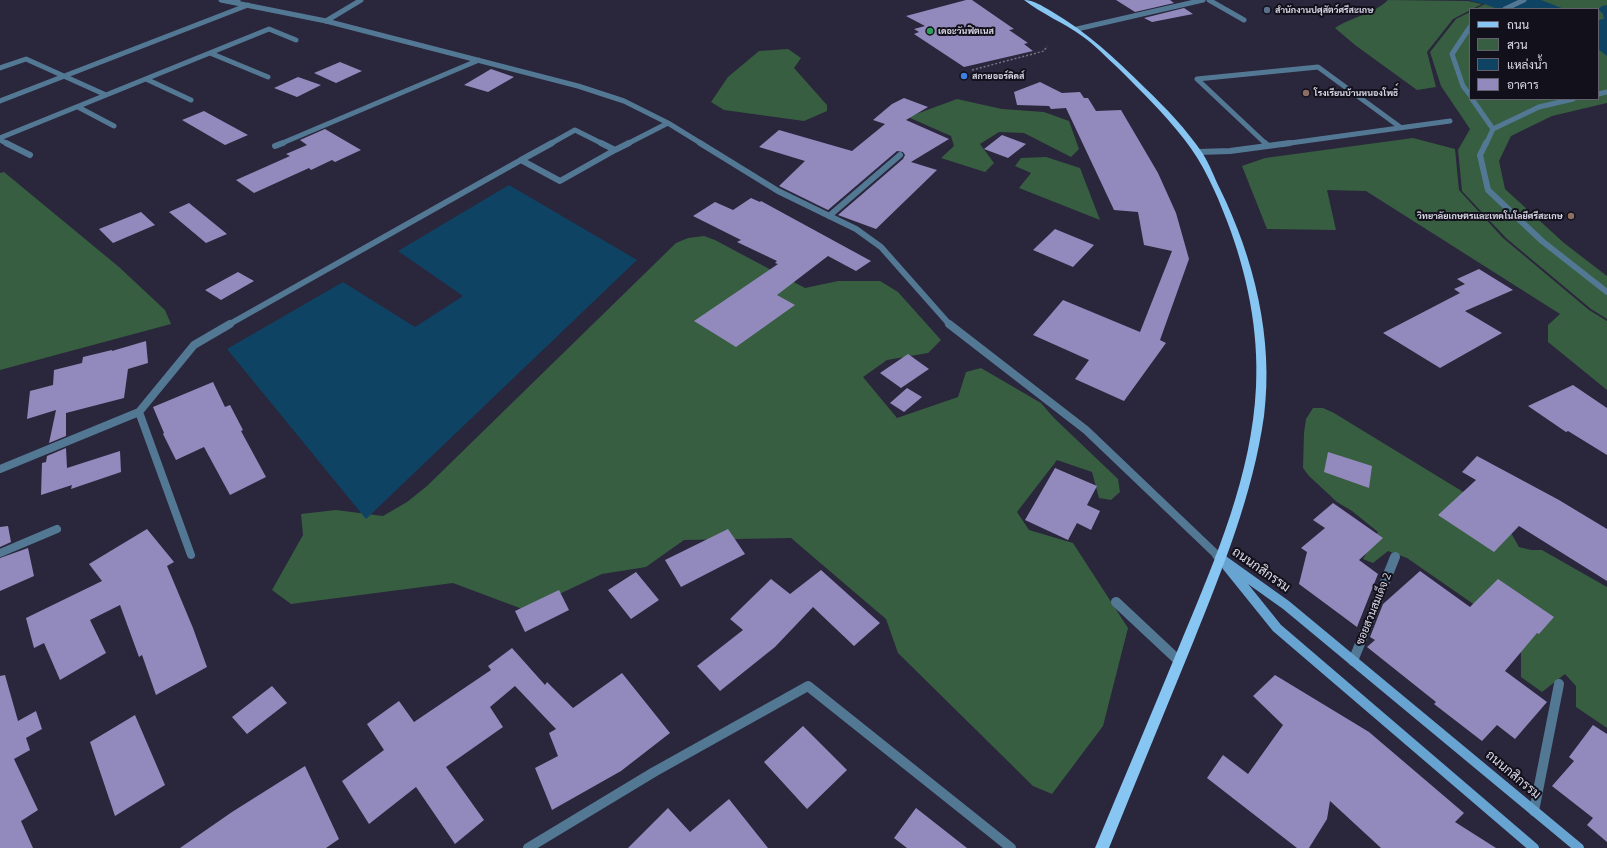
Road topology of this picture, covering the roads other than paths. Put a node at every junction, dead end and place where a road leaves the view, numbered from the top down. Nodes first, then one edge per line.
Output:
1 (221, 0) edge
2 (361, 0) edge
3 (1027, 0) edge
4 (1203, 0) edge
5 (1209, 0) edge
6 (1524, 0) edge
7 (236, 1) edge
8 (248, 5) junction
9 (1507, 8) edge
10 (1244, 20) dead end
11 (326, 21) junction
12 (1469, 28) edge
13 (1077, 29) junction
14 (296, 40) dead end
15 (210, 53) junction
16 (479, 60) junction
17 (0, 68) edge
18 (64, 76) junction
19 (268, 77) dead end
20 (146, 79) junction
21 (106, 95) junction
22 (1469, 95) edge
23 (192, 100) dead end
24 (1473, 100) edge
25 (1569, 100) edge
26 (0, 101) edge
27 (78, 107) junction
28 (1450, 121) dead end
29 (668, 123) junction
30 (114, 126) dead end
31 (1400, 127) junction
32 (1494, 129) junction
33 (0, 139) edge
34 (1267, 145) junction
35 (275, 146) dead end
36 (615, 150) junction
37 (1198, 152) junction
38 (30, 155) dead end
39 (900, 155) dead end
40 (521, 160) junction
41 (829, 216) junction
42 (1607, 292) edge
43 (139, 412) junction
44 (0, 469) edge
45 (57, 529) dead end
46 (0, 553) edge
47 (191, 555) dead end
48 (1395, 557) dead end
49 (1220, 558) junction
50 (1116, 602) dead end
51 (1353, 660) junction
52 (1179, 662) junction
53 (1558, 684) dead end
54 (1534, 811) junction
55 (528, 848) edge
56 (1011, 848) edge
57 (1102, 848) edge
58 (1534, 848) edge
59 (1579, 848) edge

1 - 7 street
2 - 11 street
3 - 13 main road
4 - 13 street
5 - 10 street
6 - 9 street
7 - 8 street
8 - 11 street
8 - 18 street
11 - 16 street
12 - 22 street
13 - 37 main road
14 - 15 street
15 - 19 street
15 - 20 street
16 - 29 street
16 - 35 street
17 - 18 street
18 - 21 street
18 - 26 street
20 - 21 street
20 - 23 street
21 - 27 street
24 - 32 street
25 - 32 street
27 - 30 street
27 - 33 street
28 - 31 street
29 - 36 street
29 - 41 street
31 - 34 street
31 - 34 street
32 - 42 street
33 - 38 street
34 - 37 street
36 - 40 street
36 - 40 street
37 - 49 main road
39 - 41 street
40 - 43 street
41 - 49 street
43 - 44 street
43 - 47 street
45 - 46 street
48 - 51 street, ซอยสวนสมเด็จ 2
49 - 51 main road, ถนนกสิกรรม
49 - 52 main road
49 - 58 main road, ถนนกสิกรรม
50 - 52 street
51 - 54 main road, ถนนกสิกรรม
52 - 57 main road
53 - 54 street
54 - 59 main road, ถนนกสิกรรม
55 - 56 street

